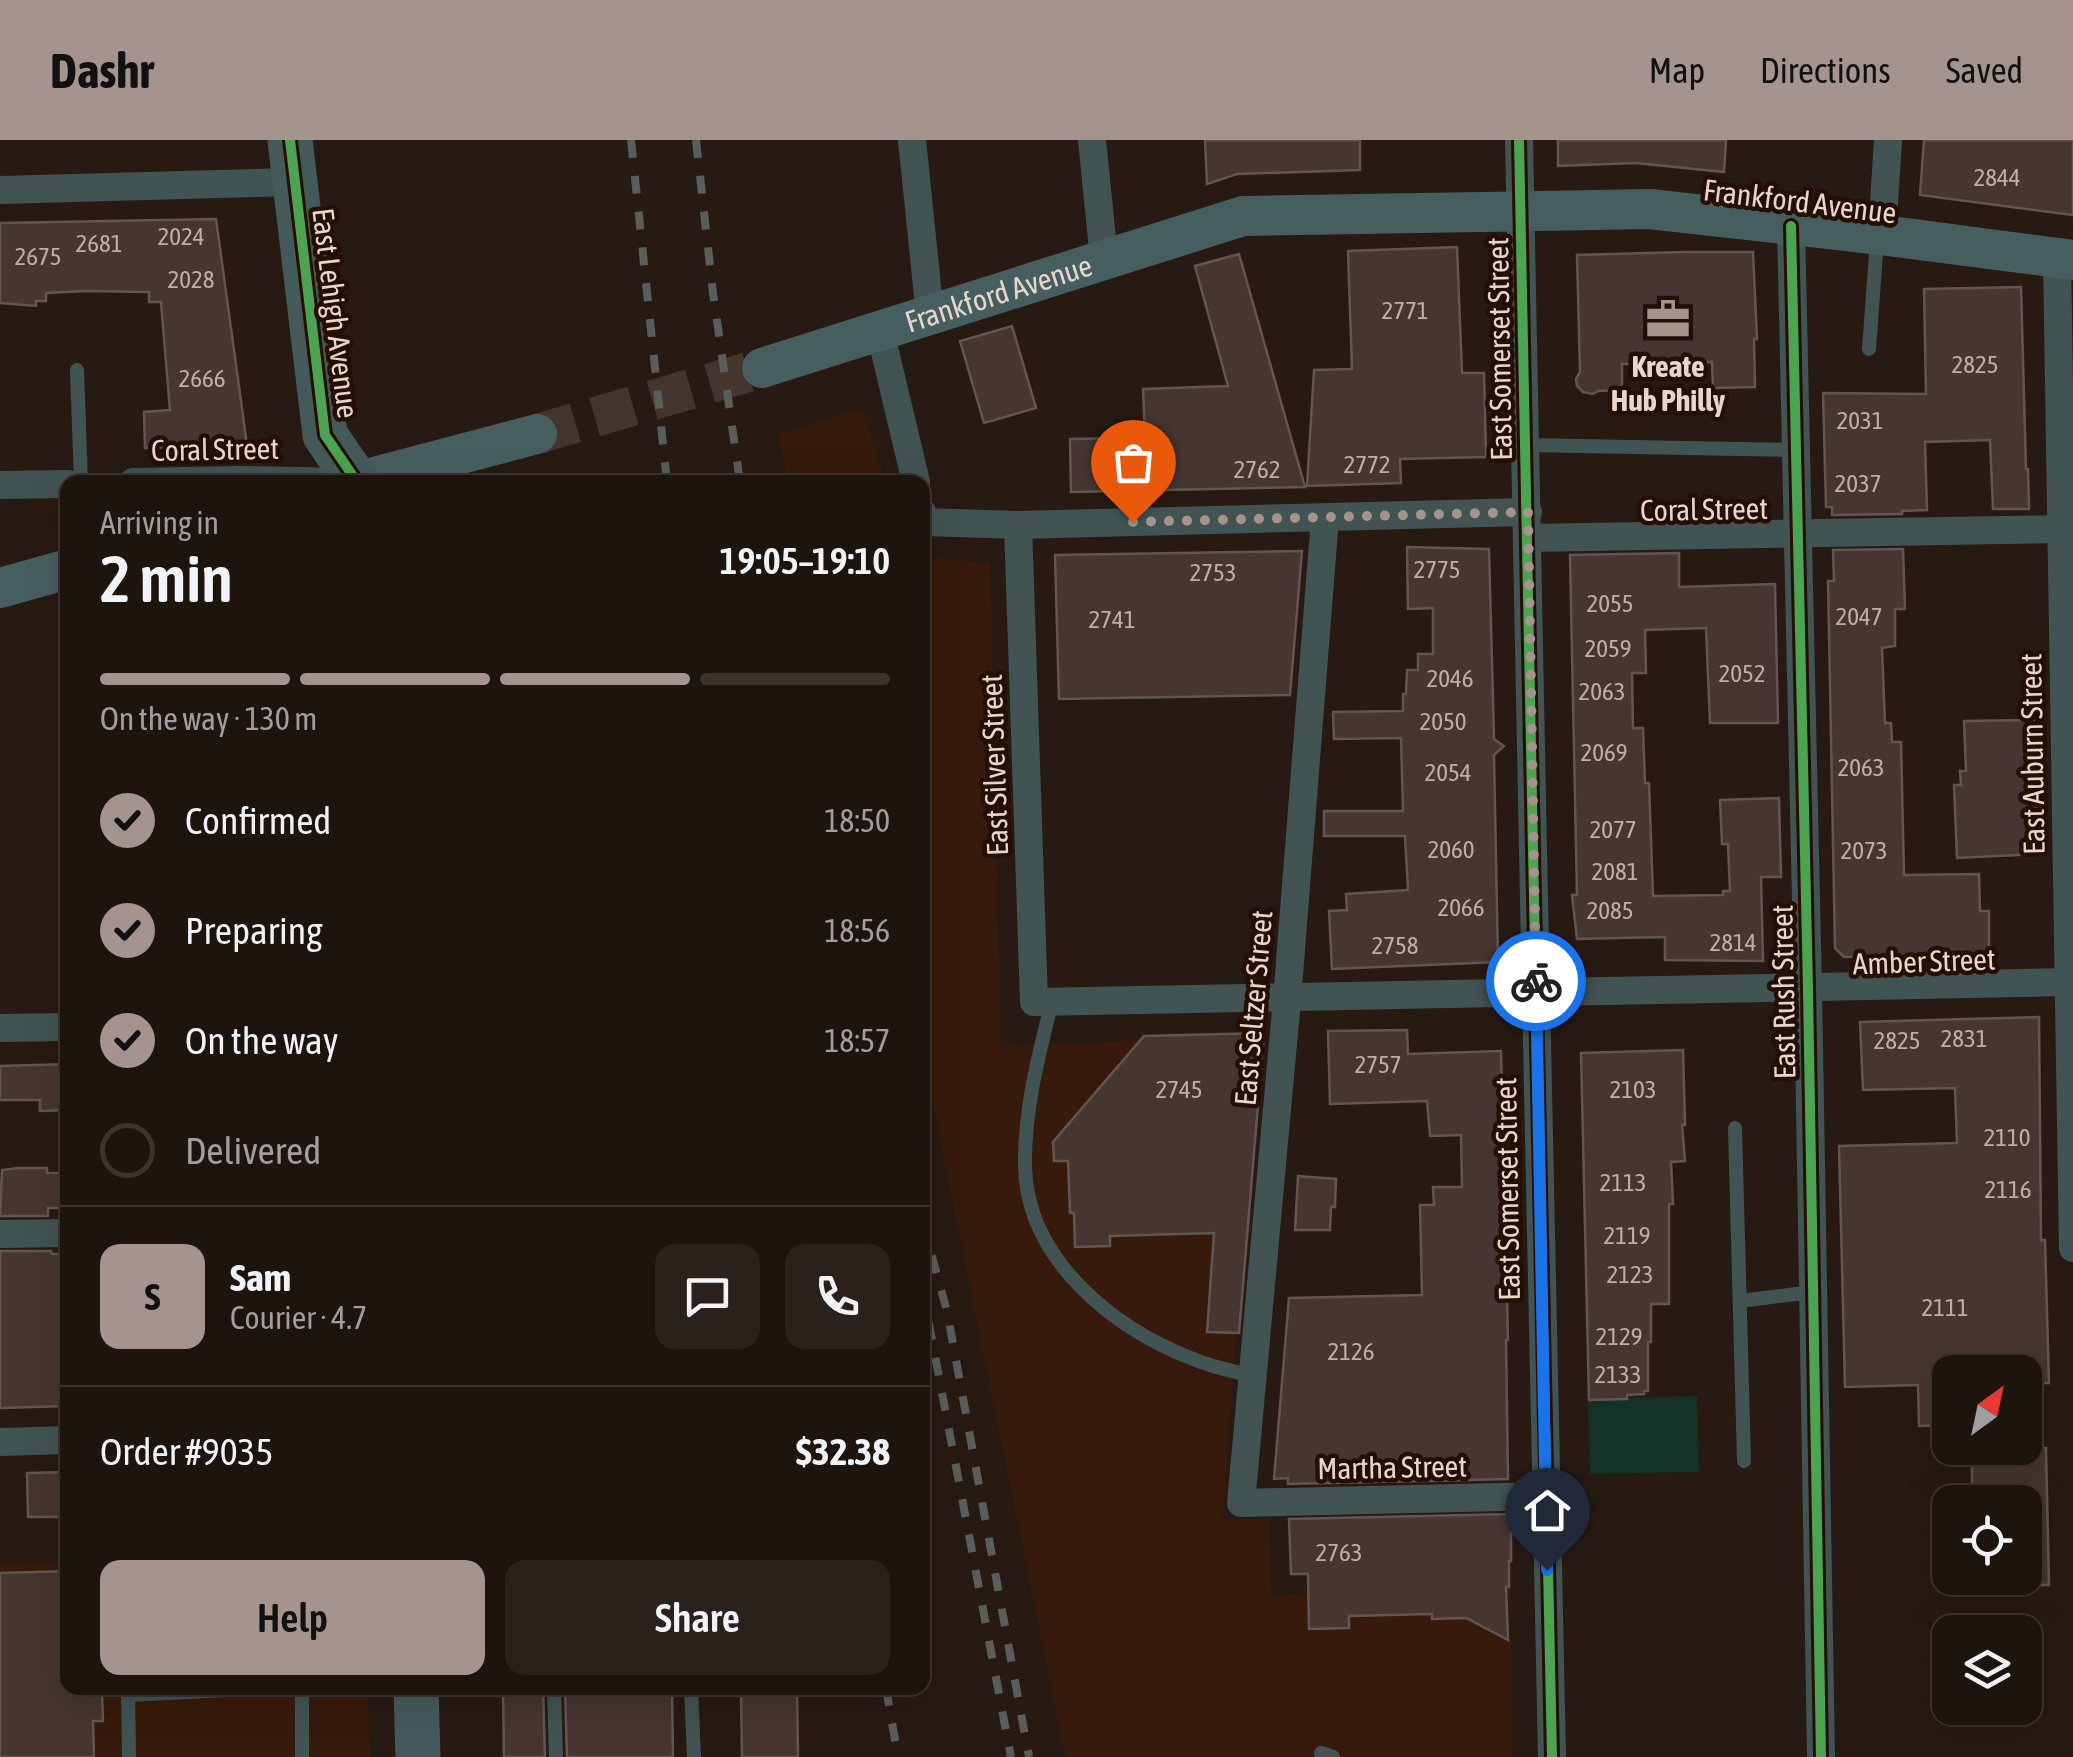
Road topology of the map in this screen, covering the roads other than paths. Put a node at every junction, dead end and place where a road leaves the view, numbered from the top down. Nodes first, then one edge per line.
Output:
1 (912, 140) edge
2 (1092, 140) edge
3 (1519, 140) edge
4 (1888, 140) edge
5 (292, 161) edge
6 (0, 190) edge
7 (1520, 211) junction
8 (1791, 226) junction
9 (1880, 234) junction
10 (1104, 258) junction
11 (2065, 259) edge
12 (930, 315) junction
13 (880, 331) junction
14 (1869, 348) dead end
15 (762, 368) tunnel mouth
16 (77, 370) dead end
17 (537, 434) tunnel mouth
18 (1526, 445) junction
19 (1796, 450) junction
20 (80, 475) edge
21 (351, 475) edge
22 (382, 475) edge
23 (914, 475) edge
24 (60, 484) edge
25 (0, 485) edge
26 (1325, 518) junction
27 (930, 520) edge
28 (1528, 525) junction
29 (1018, 526) junction
30 (1798, 532) junction
31 (2065, 547) edge
32 (60, 570) edge
33 (0, 588) edge
34 (2071, 982) edge
35 (1808, 989) junction
36 (1536, 993) junction
37 (1287, 1000) junction
38 (1043, 1002) junction
39 (60, 1026) edge
40 (0, 1028) edge
41 (1735, 1128) dead end
42 (60, 1232) edge
43 (0, 1234) edge
44 (2073, 1248) edge
45 (1812, 1292) junction
46 (1740, 1302) junction
47 (1252, 1376) junction
48 (60, 1440) edge
49 (0, 1442) edge
50 (1744, 1461) dead end
51 (1545, 1496) junction
52 (1241, 1503) joint
53 (128, 1695) edge
54 (302, 1695) edge
55 (416, 1695) edge
56 (554, 1695) edge
57 (691, 1695) edge
58 (129, 1757) edge
59 (302, 1757) edge
60 (418, 1757) edge
61 (556, 1757) edge
62 (694, 1757) edge
63 (1552, 1757) edge
64 (1821, 1757) edge

1 - 12 street
2 - 10 street
3 - 7 street, East Somerset Street
4 - 9 street
5 - 6 street
5 - 21 main road, East Lehigh Avenue
7 - 8 main road, Frankford Avenue
7 - 10 main road, Frankford Avenue
7 - 18 street, East Somerset Street
8 - 9 main road, Frankford Avenue
8 - 19 street, East Rush Street
9 - 11 main road, Frankford Avenue
9 - 14 lane
10 - 12 main road, Frankford Avenue
11 - 31 street, East Auburn Street
12 - 13 main road, Frankford Avenue
13 - 15 main road, Frankford Avenue
13 - 23 street
16 - 20 lane
17 - 22 main road
18 - 19 lane
18 - 28 street, East Somerset Street
19 - 30 street, East Rush Street
24 - 25 street
26 - 28 street, Coral Street
26 - 29 street, Coral Street
26 - 37 street, East Seltzer Street
27 - 29 street, Coral Street
28 - 30 street, Coral Street
28 - 36 street, East Somerset Street
29 - 38 street, East Silver Street
30 - 31 street, Coral Street
30 - 35 street, East Rush Street
31 - 34 street, East Auburn Street
32 - 33 main road
34 - 35 street, Amber Street
34 - 44 street, East Auburn Street
35 - 36 street, Amber Street
35 - 45 street, East Rush Street
36 - 37 street, Amber Street
36 - 51 street, East Somerset Street
37 - 38 street, Amber Street
37 - 47 street, East Seltzer Street
38 - 47 lane
39 - 40 street
41 - 46 lane
42 - 43 street
45 - 46 lane
45 - 64 street, East Rush Street
46 - 50 lane
47 - 52 street, East Seltzer Street
48 - 49 street
51 - 52 street, Martha Street
51 - 63 street, East Somerset Street
53 - 58 lane
54 - 59 lane
55 - 60 main road
56 - 61 lane
57 - 62 lane

